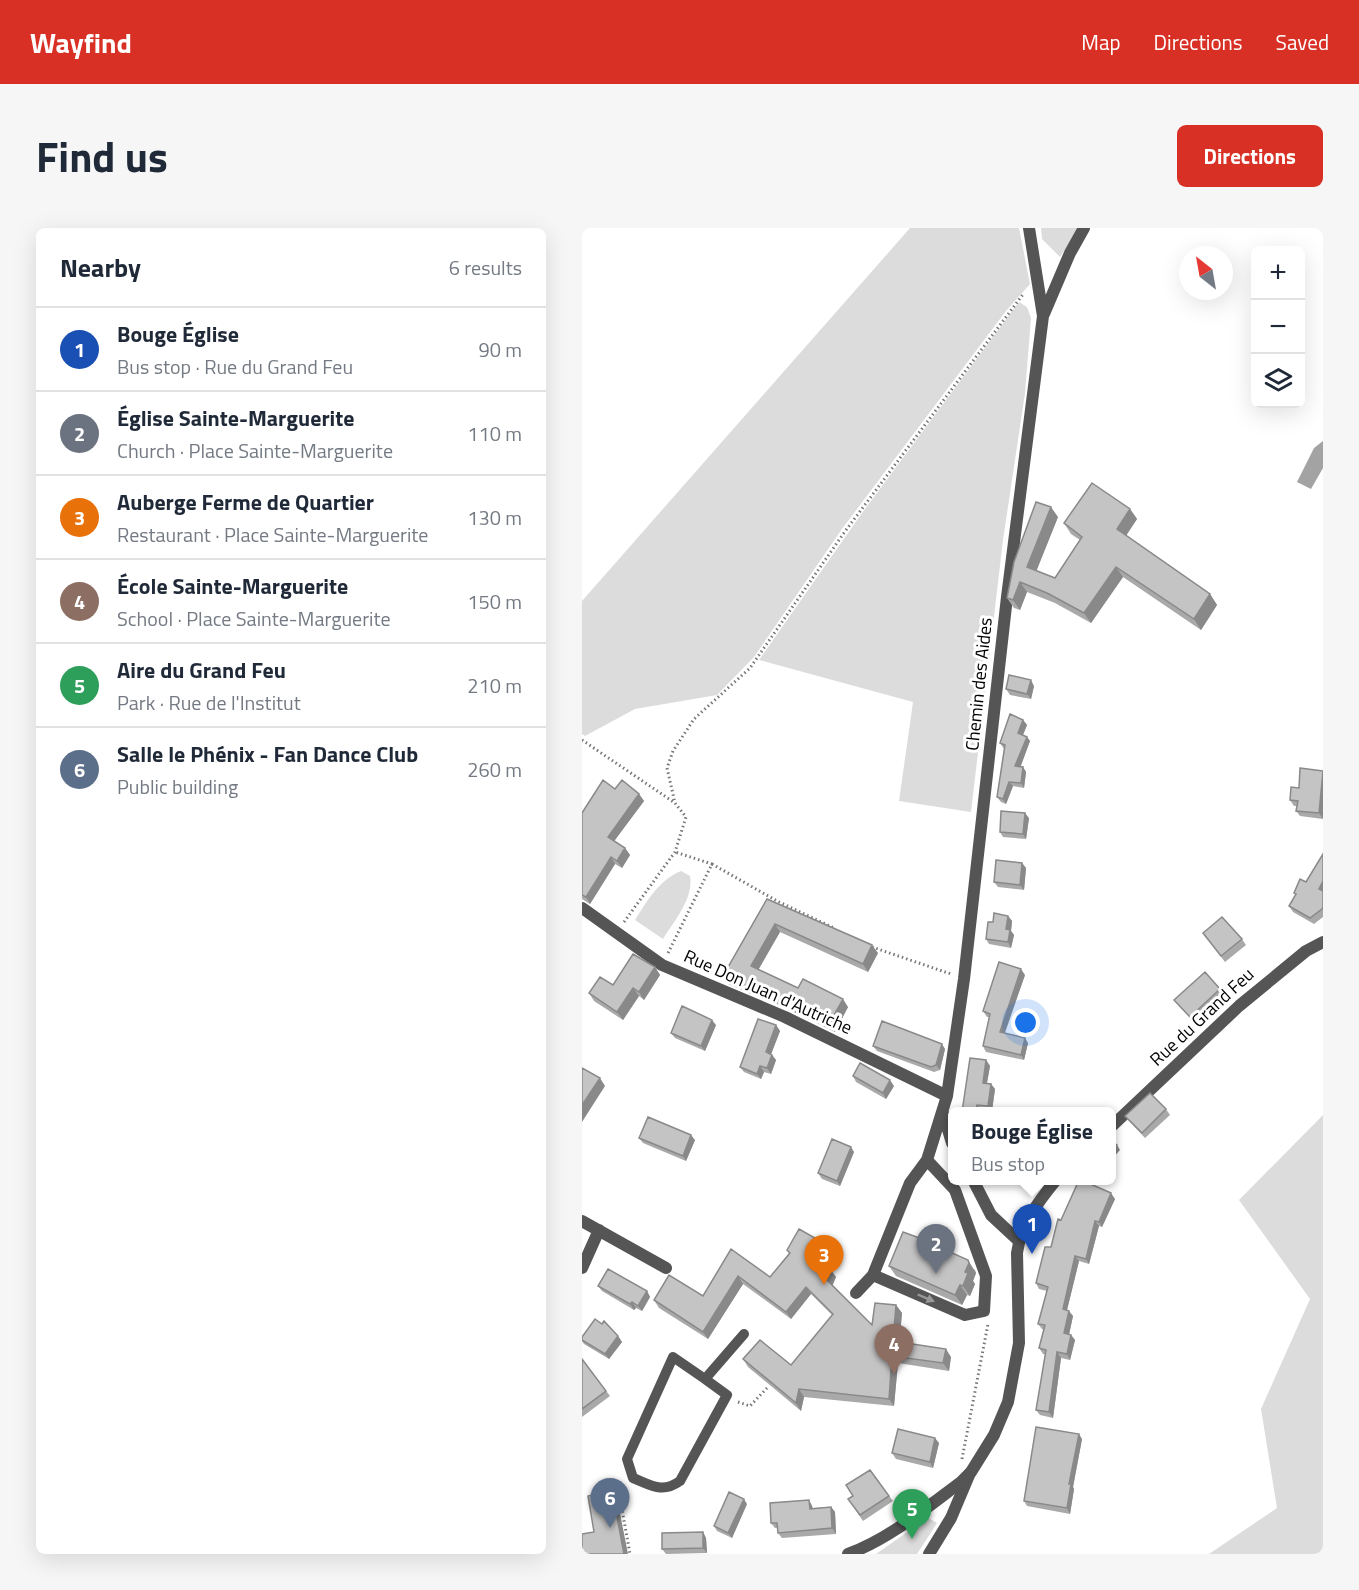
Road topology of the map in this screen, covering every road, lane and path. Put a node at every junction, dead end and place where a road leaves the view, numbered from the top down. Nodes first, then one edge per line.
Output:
1 (1029, 228) edge
2 (1084, 228) edge
3 (1017, 301) dead end
4 (1044, 316) junction
5 (582, 740) edge
6 (675, 803) junction
7 (675, 852) junction
8 (712, 864) junction
9 (582, 908) edge
10 (839, 931) edge
11 (616, 934) junction
12 (1323, 942) edge
13 (870, 946) edge
14 (662, 965) junction
15 (964, 979) junction
16 (947, 1096) junction
17 (943, 1112) junction
18 (1116, 1122) edge
19 (948, 1129) edge
20 (927, 1160) junction
21 (948, 1182) edge
22 (950, 1185) edge
23 (976, 1185) edge
24 (1052, 1185) edge
25 (582, 1221) edge
26 (599, 1230) junction
27 (1018, 1241) junction
28 (582, 1268) edge
29 (666, 1268) dead end
30 (873, 1275) junction
31 (856, 1293) dead end
32 (984, 1311) junction
33 (744, 1334) dead end
34 (705, 1379) junction
35 (767, 1389) edge
36 (727, 1395) junction
37 (966, 1468) junction
38 (620, 1498) dead end
39 (630, 1554) edge
40 (848, 1554) edge
41 (928, 1554) edge

1 - 4 street, Chemin des Aides
2 - 4 street
3 - 6 path
4 - 15 street, Chemin des Aides
5 - 6 path
6 - 7 path
7 - 8 path
7 - 11 path
8 - 10 path
8 - 14 path
9 - 11 street, Rue Don Juan d'Autriche
11 - 14 street, Rue Don Juan d'Autriche
12 - 18 street, Rue du Grand Feu
13 - 15 path
14 - 16 street, Rue Don Juan d'Autriche
15 - 16 street, Chemin des Aides
16 - 17 street, Chemin des Aides
17 - 19 street
17 - 20 street, Chemin des Aides
20 - 21 street
20 - 30 street, Chemin des Aides
22 - 32 street
23 - 27 street
24 - 27 street
25 - 26 street
26 - 28 street
26 - 29 street
27 - 37 street
30 - 31 street
30 -> 32 street
32 - 37 path
33 - 34 lane
34 - 36 lane
34 - 36 lane
35 - 36 path
37 - 40 street
37 - 41 street
38 - 39 path

